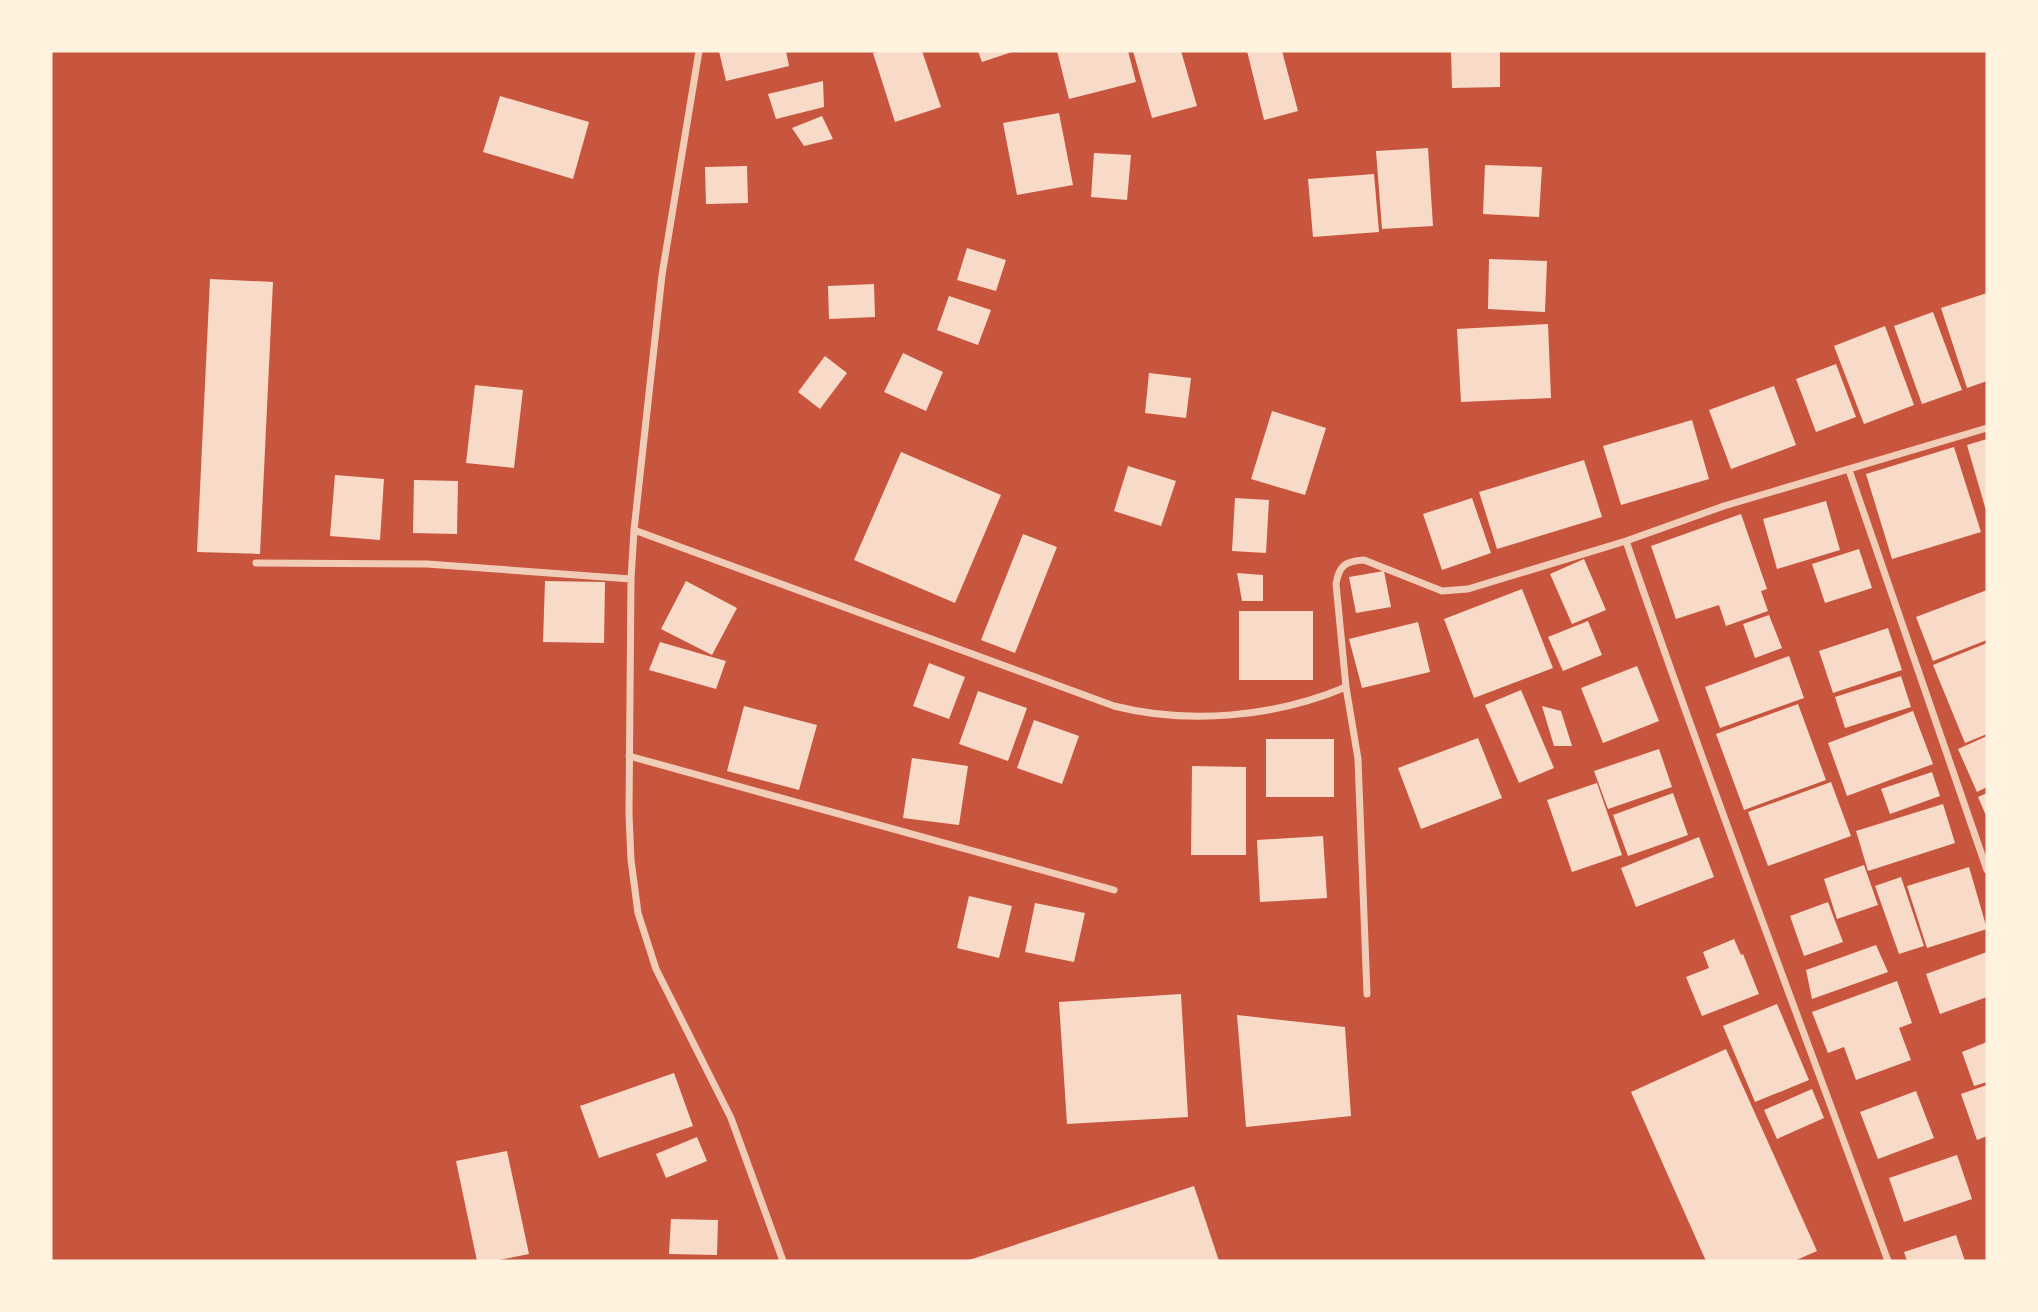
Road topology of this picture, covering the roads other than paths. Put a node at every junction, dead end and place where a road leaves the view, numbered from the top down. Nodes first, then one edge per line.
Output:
1 (699, 51) edge
2 (1987, 428) edge
3 (1849, 470) junction
4 (634, 530) junction
5 (1626, 541) junction
6 (256, 563) dead end
7 (631, 579) junction
8 (1346, 687) junction
9 (629, 756) junction
10 (1987, 870) edge
11 (1114, 890) dead end
12 (1367, 994) dead end
13 (783, 1261) edge
14 (1888, 1261) edge

1 - 4 street
2 - 3 street
3 - 5 street
3 - 10 street
4 - 7 street
4 - 8 street
5 - 8 street
5 - 14 street
6 - 7 street
7 - 9 street
8 - 12 street
9 - 11 street
9 - 13 street

